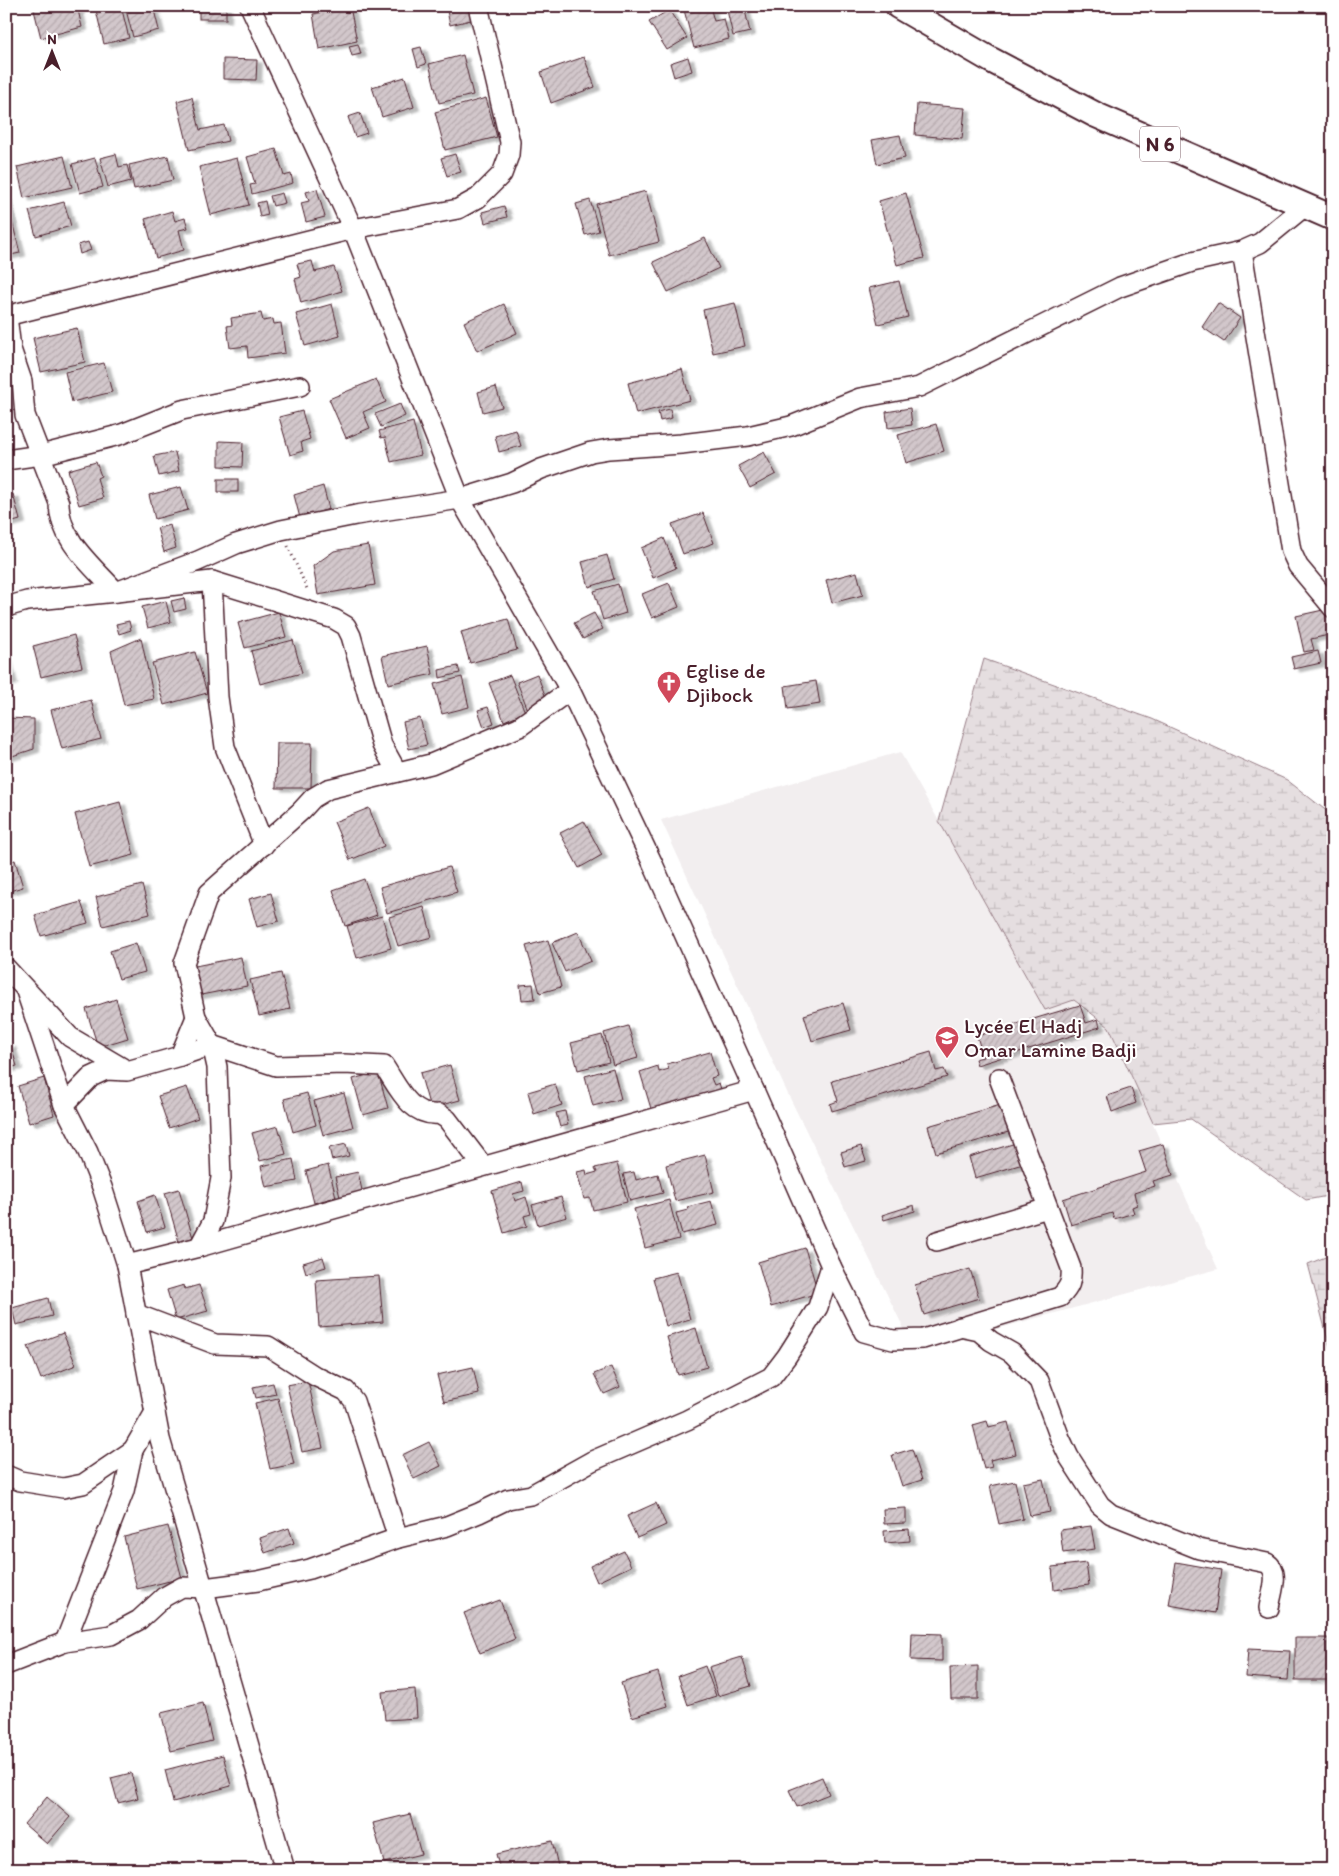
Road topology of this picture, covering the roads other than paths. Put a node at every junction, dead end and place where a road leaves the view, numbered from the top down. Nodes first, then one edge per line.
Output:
1 (250, 6) edge
2 (478, 6) edge
3 (898, 6) edge
4 (1305, 206) junction
5 (1333, 218) edge
6 (352, 228) junction
7 (1242, 251) junction
8 (6, 316) edge
9 (300, 386) dead end
10 (41, 454) junction
11 (6, 460) edge
12 (460, 499) junction
13 (212, 582) junction
14 (116, 592) junction
15 (6, 607) edge
16 (1333, 608) edge
17 (570, 690) junction
18 (397, 772) junction
19 (264, 845) junction
20 (6, 968) edge
21 (26, 991) junction
22 (196, 1017) junction
23 (212, 1045) junction
24 (180, 1056) junction
25 (127, 1071) junction
26 (1000, 1078) dead end
27 (754, 1090) junction
28 (64, 1105) junction
29 (482, 1166) junction
30 (1048, 1208) junction
31 (937, 1241) dead end
32 (199, 1247) junction
33 (127, 1266) junction
34 (831, 1266) junction
35 (136, 1314) junction
36 (960, 1327) junction
37 (155, 1412) junction
38 (133, 1450) junction
39 (6, 1475) edge
40 (398, 1538) junction
41 (204, 1588) junction
42 (1268, 1608) dead end
43 (65, 1642) junction
44 (6, 1665) edge
45 (285, 1870) edge

1 - 6 street
2 - 6 street
3 - 4 main road, N 6
4 - 5 main road, N 6
4 - 7 street
6 - 8 street
6 - 12 street
7 - 12 street
7 - 16 street
8 - 10 street
9 - 10 street
10 - 11 street
10 - 14 street
12 - 14 street
12 - 17 street
13 - 14 street
13 - 18 street
13 - 19 street
14 - 15 street
17 - 18 street
17 - 27 street
18 - 19 street
19 - 22 street
20 - 21 street
21 - 25 street
21 - 28 street
22 - 23 street
22 - 24 street
23 - 24 street
23 - 29 street
23 - 32 street
24 - 25 street
25 - 28 street
26 - 30 street
27 - 29 street
27 - 34 street
28 - 33 street
29 - 32 street
30 - 31 street
30 - 36 street
32 - 33 street
33 - 35 street
34 - 36 street
34 - 40 street
35 - 37 street
35 - 40 street
36 - 42 street
37 - 38 street
37 - 41 street
38 - 39 street
38 - 43 street
40 - 41 street
41 - 43 street
41 - 45 street
43 - 44 street

